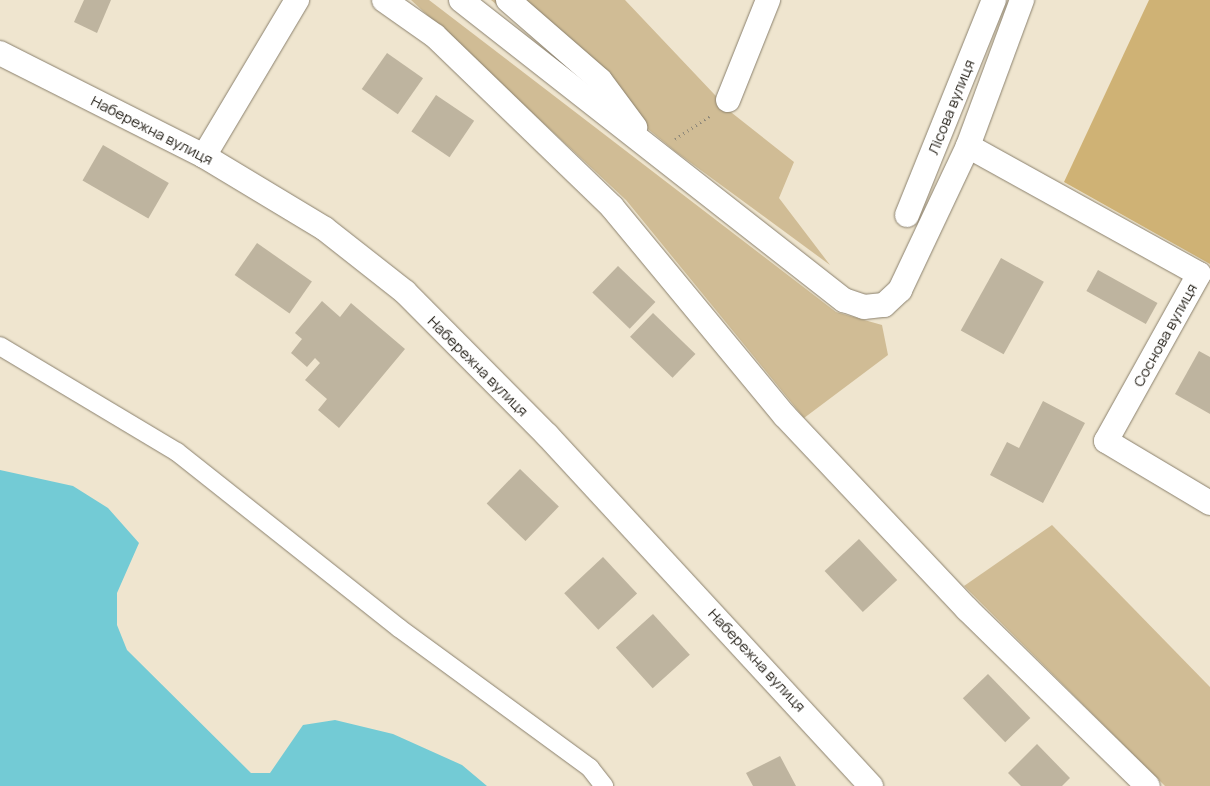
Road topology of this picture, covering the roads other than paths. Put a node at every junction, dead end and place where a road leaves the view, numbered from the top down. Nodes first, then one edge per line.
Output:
1 (297, 0) edge
2 (384, 0) edge
3 (461, 0) edge
4 (508, 0) edge
5 (768, 0) edge
6 (994, 0) edge
7 (1022, 0) edge
8 (0, 53) edge
9 (728, 100) road end
10 (968, 146) junction
11 (654, 153) junction
12 (204, 156) junction
13 (908, 214) dead end
14 (0, 346) edge
15 (1210, 503) edge
16 (604, 786) edge
17 (871, 786) edge
18 (1148, 786) edge

1 - 12 street
2 - 18 street
3 - 11 street
4 - 11 street
5 - 9 street
6 - 13 street, Лісова вулиця
7 - 10 street
8 - 12 street, Набережна вулиця
10 - 11 street
10 - 15 street, Соснова вулиця
12 - 17 street, Набережна вулиця
14 - 16 street

